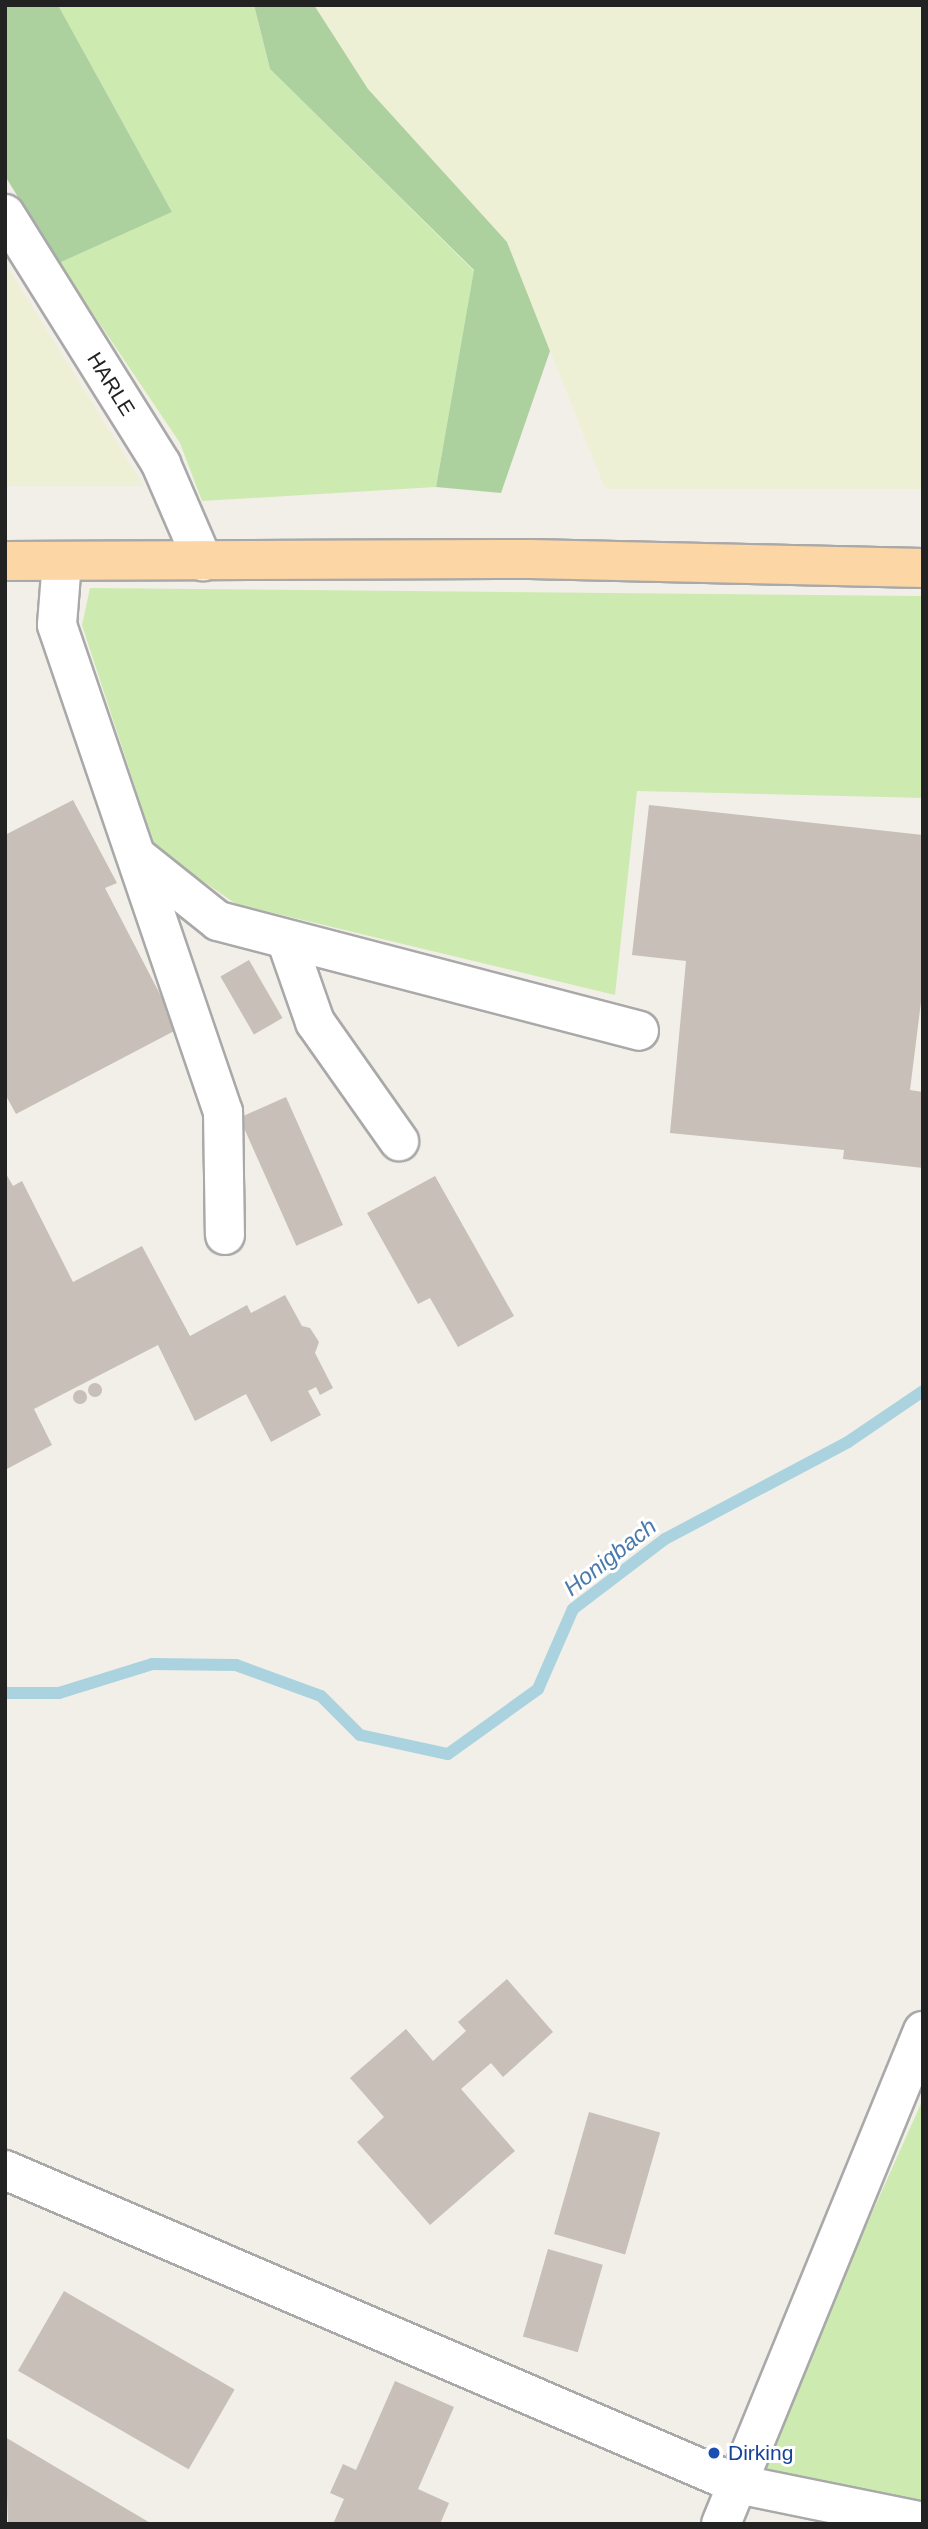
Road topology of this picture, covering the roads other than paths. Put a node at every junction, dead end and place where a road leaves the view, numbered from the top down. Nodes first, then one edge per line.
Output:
1 (5, 214) edge
2 (5, 561) edge
3 (62, 561) junction
4 (204, 561) junction
5 (923, 568) edge
6 (139, 858) junction
7 (287, 942) junction
8 (639, 1031) dead end
9 (399, 1141) dead end
10 (225, 1235) dead end
11 (923, 2031) edge
12 (5, 2170) edge
13 (737, 2484) junction
14 (923, 2522) edge
15 (721, 2524) edge

1 - 4 street, HARLE
2 - 3 main road
3 - 4 main road
3 - 6 street
4 - 5 main road
6 - 7 street
6 - 10 street
7 - 8 street
7 - 9 street
11 - 13 street
12 - 13 street
13 - 14 street
13 - 15 street

